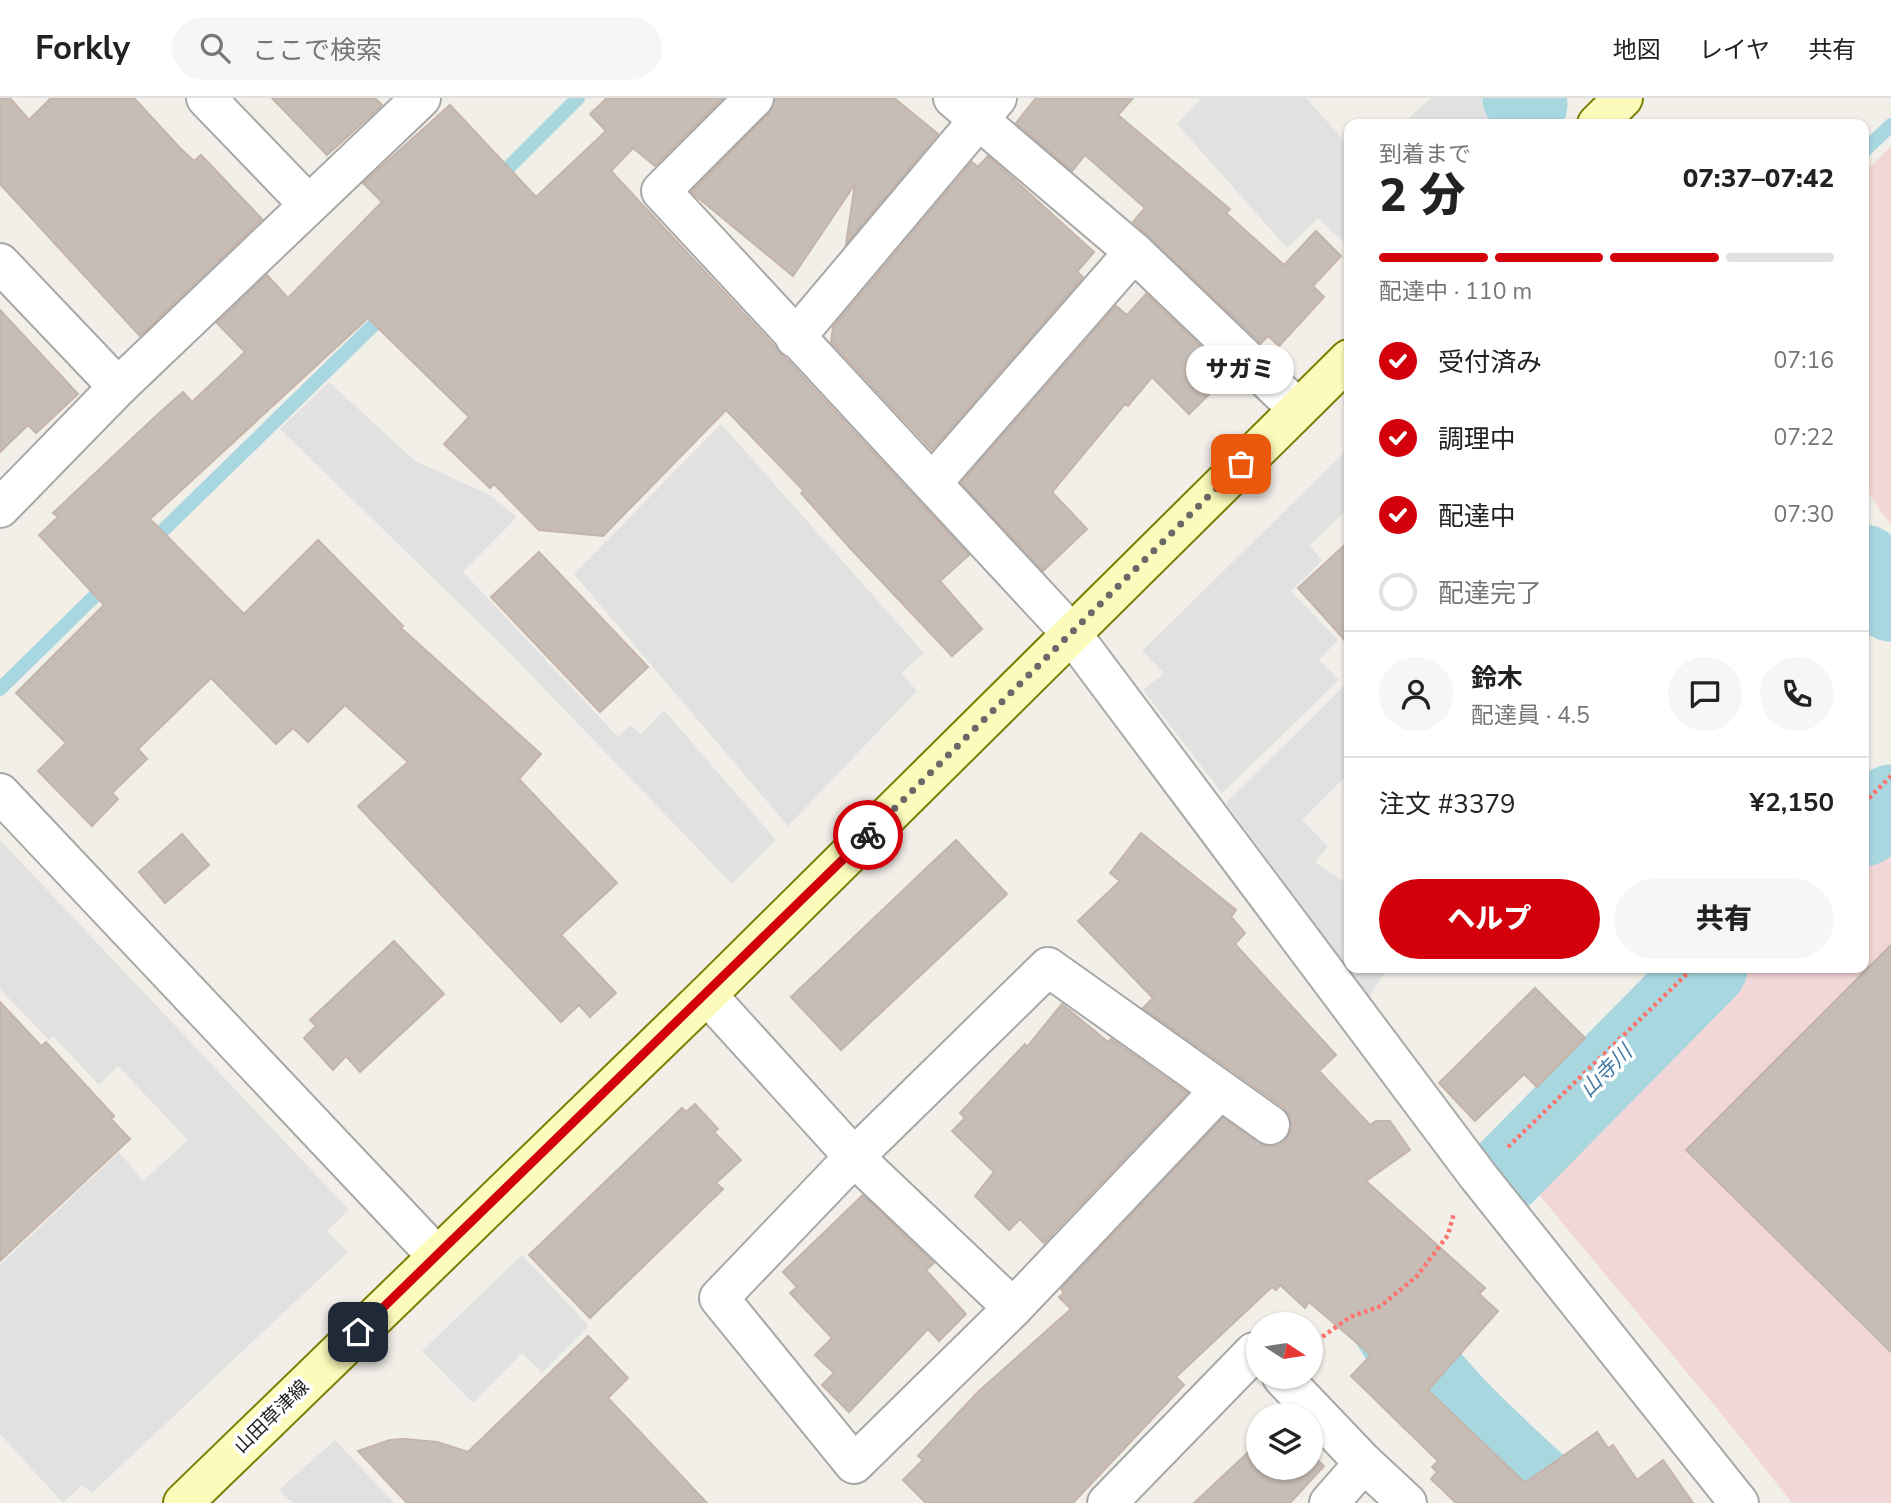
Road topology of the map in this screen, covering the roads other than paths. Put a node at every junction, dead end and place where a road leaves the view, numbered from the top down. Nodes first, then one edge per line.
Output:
1 (206, 98) edge
2 (421, 98) edge
3 (754, 98) edge
4 (976, 106) edge
5 (308, 204) junction
6 (1135, 252) junction
7 (0, 264) edge
8 (795, 338) junction
9 (1344, 364) edge
10 (118, 387) junction
11 (1297, 408) junction
12 (933, 482) junction
13 (0, 508) edge
14 (1071, 633) junction
15 (0, 793) edge
16 (707, 995) junction
17 (1219, 1091) junction
18 (1270, 1125) dead end
19 (854, 1157) junction
20 (436, 1255) junction
21 (1013, 1308) junction
22 (1246, 1360) edge
23 (1294, 1390) edge
24 (1364, 1463) junction
25 (183, 1503) edge
26 (1107, 1503) edge
27 (1329, 1503) edge
28 (1407, 1503) edge
29 (1739, 1503) edge

1 - 5 street
2 - 5 street
3 - 8 street
4 - 6 street
4 - 8 street
5 - 10 street
6 - 11 street
6 - 12 street
7 - 10 street
8 - 12 street
9 - 11 main road, 山田草津線
10 - 13 street
11 - 14 main road, 山田草津線
12 - 14 street
14 - 16 main road, 山田草津線
14 - 29 street
15 - 20 street
16 - 19 street
16 - 20 main road, 山田草津線
17 - 18 street
17 - 19 street
17 - 21 street
19 - 21 street
19 - 21 street
20 - 25 main road, 山田草津線
22 - 26 street
23 - 24 street
24 - 27 street
24 - 28 street

